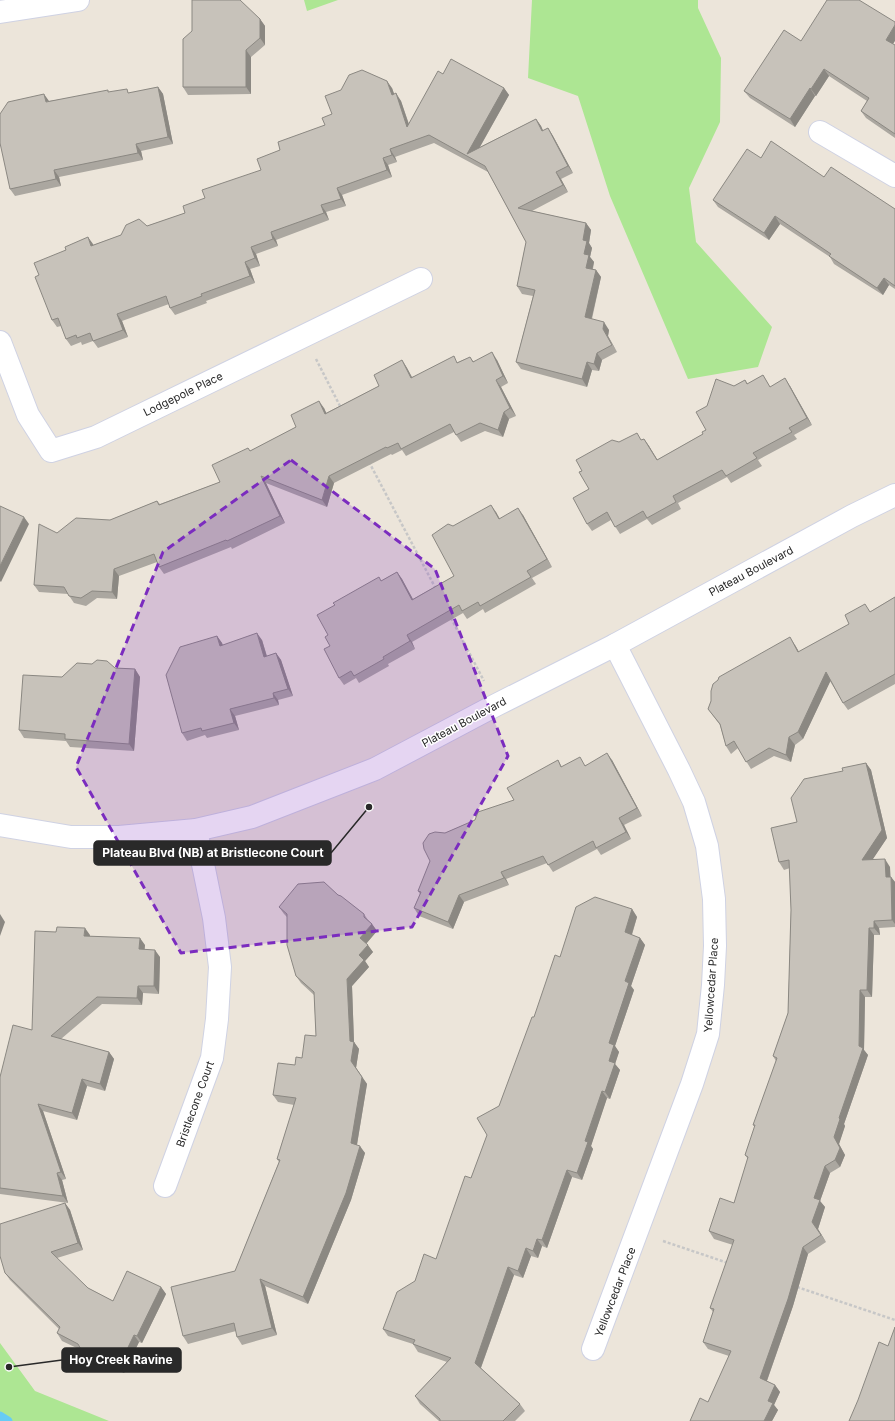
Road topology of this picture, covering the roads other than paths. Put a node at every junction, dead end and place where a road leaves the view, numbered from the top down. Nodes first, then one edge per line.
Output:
1 (78, 0) edge
2 (0, 12) edge
3 (820, 132) dead end
4 (895, 176) edge
5 (421, 279) dead end
6 (0, 342) edge
7 (895, 494) edge
8 (615, 645) junction
9 (0, 826) edge
10 (196, 830) junction
11 (165, 1186) dead end
12 (593, 1349) dead end

1 - 2 street
3 - 4 street
5 - 6 street, Lodgepole Place
7 - 8 street, Plateau Boulevard
8 - 10 street, Plateau Boulevard
8 - 12 street, Yellowcedar Place
9 - 10 street, Plateau Boulevard
10 - 11 street, Bristlecone Court

